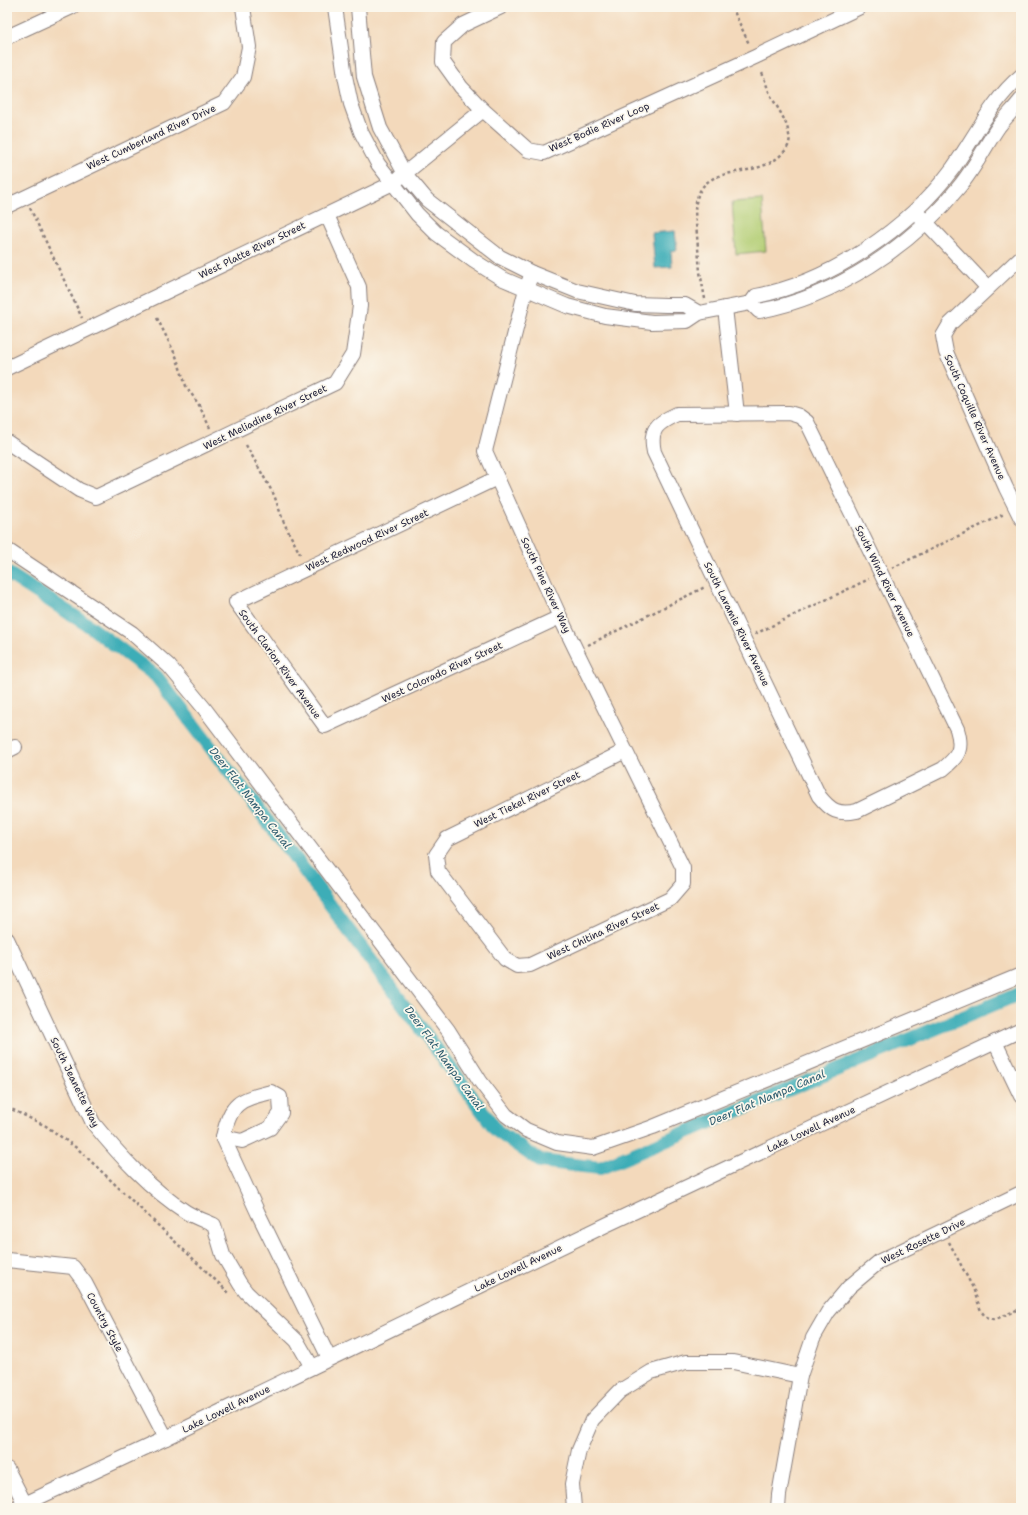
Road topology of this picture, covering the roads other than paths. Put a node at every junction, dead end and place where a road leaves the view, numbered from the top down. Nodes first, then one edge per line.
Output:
1 (72, 7) edge
2 (243, 7) edge
3 (335, 7) edge
4 (358, 7) edge
5 (501, 7) edge
6 (860, 7) edge
7 (7, 37) edge
8 (1021, 76) edge
9 (1021, 100) edge
10 (483, 110) junction
11 (405, 174) junction
12 (393, 183) junction
13 (7, 206) edge
14 (915, 210) junction
15 (327, 214) junction
16 (925, 222) junction
17 (1021, 257) edge
18 (532, 273) junction
19 (988, 288) junction
20 (526, 289) junction
21 (751, 303) junction
22 (725, 308) junction
23 (703, 312) junction
24 (7, 368) edge
25 (737, 414) junction
26 (7, 442) edge
27 (497, 478) junction
28 (1021, 518) edge
29 (7, 550) edge
30 (236, 602) joint
31 (560, 617) junction
32 (325, 726) joint
33 (625, 751) junction
34 (836, 812) joint
35 (683, 884) joint
36 (7, 940) edge
37 (517, 966) joint
38 (1021, 975) edge
39 (1019, 1036) edge
40 (995, 1042) junction
41 (1021, 1096) edge
42 (223, 1137) dead end
43 (1021, 1193) edge
44 (7, 1260) edge
45 (329, 1358) junction
46 (312, 1367) junction
47 (800, 1376) junction
48 (166, 1438) junction
49 (7, 1469) edge
50 (20, 1506) edge
51 (574, 1508) edge
52 (778, 1508) edge

1 - 7 street
2 - 13 street, West Cumberland River Drive
3 - 12 street
4 - 11 street
5 - 10 street, West Bodie River Loop
6 - 10 street, West Bodie River Loop
8 - 14 street
9 - 16 street
10 - 11 street, West Platte River Street
11 - 12 street, West Platte River Street
11 - 18 street
12 - 15 street, West Platte River Street
12 - 20 street
14 - 16 street
14 - 21 street
15 - 24 street, West Platte River Street
15 - 26 street, West Meliadine River Street
16 - 19 street
16 - 21 street
17 - 19 street
18 - 20 street, South Pine River Way
18 - 23 street
19 - 28 street, South Coquille River Avenue
20 - 23 street
20 - 27 street, South Pine River Way
21 - 22 street
22 - 23 street
22 - 25 street
25 - 34 street, South Laramie River Avenue
25 - 34 street, South Wind River Avenue
27 - 30 street, West Redwood River Street
27 - 31 street, South Pine River Way
29 - 38 street
30 - 32 street, South Clarion River Avenue
31 - 32 street, West Colorado River Street
31 - 33 street, South Pine River Way
33 - 35 street, South Pine River Way
33 - 37 street, West Tiekel River Street
35 - 37 street, West Chitina River Street
36 - 46 street, South Jeanette Way
39 - 40 street, Lake Lowell Avenue
40 - 41 street
40 - 45 street, Lake Lowell Avenue
42 - 45 street
43 - 47 street, West Rosette Drive
44 - 48 street, Country Style
45 - 46 street, Lake Lowell Avenue
46 - 48 street, Lake Lowell Avenue
47 - 51 street
47 - 52 street, West Rosette Drive
48 - 50 street, Lake Lowell Avenue
49 - 50 street

